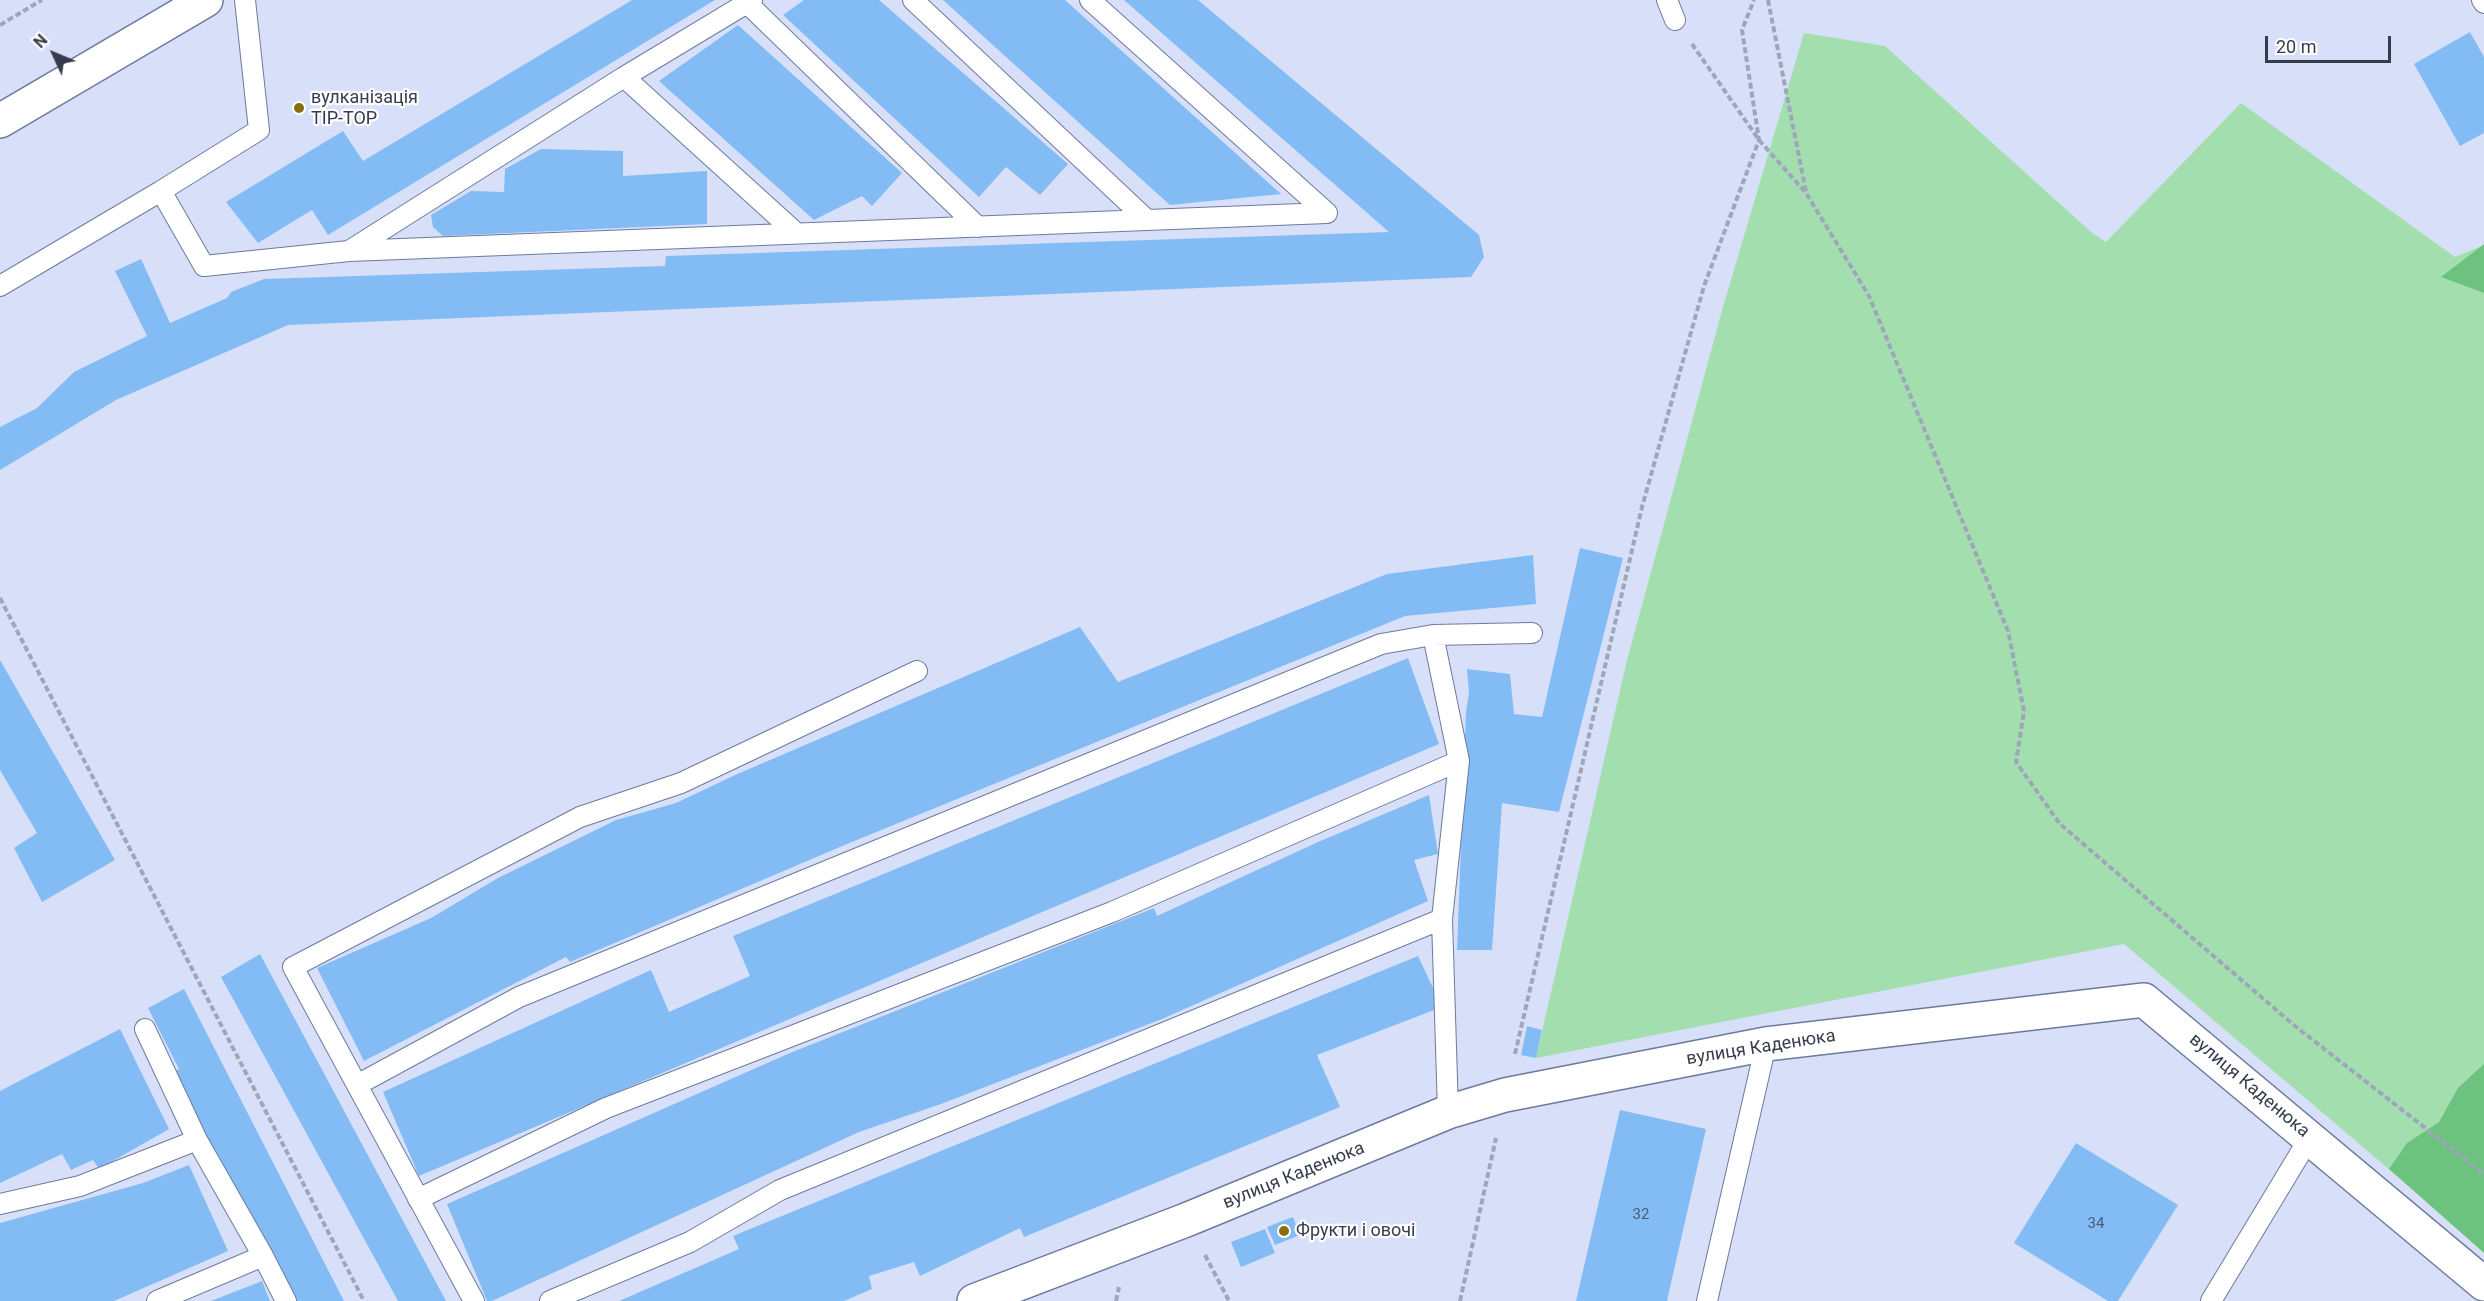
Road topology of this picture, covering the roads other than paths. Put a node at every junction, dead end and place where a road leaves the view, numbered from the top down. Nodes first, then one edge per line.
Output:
1 (206, 0) edge
2 (245, 0) edge
3 (913, 0) edge
4 (1090, 0) edge
5 (1667, 0) edge
6 (749, 2) edge
7 (1675, 20) road end
8 (624, 77) junction
9 (0, 121) edge
10 (161, 191) junction
11 (1147, 220) junction
12 (978, 227) junction
13 (796, 233) junction
14 (348, 251) junction
15 (0, 286) edge
16 (1532, 633) dead end
17 (1432, 635) junction
18 (917, 671) dead end
19 (1459, 761) junction
20 (1442, 919) junction
21 (145, 1029) dead end
22 (1766, 1044) junction
23 (357, 1085) junction
24 (1448, 1112) junction
25 (2310, 1137) junction
26 (197, 1140) junction
27 (418, 1199) junction
28 (0, 1204) edge
29 (263, 1256) junction
30 (2484, 1284) edge
31 (157, 1301) edge
32 (286, 1301) edge
33 (474, 1301) edge
34 (550, 1301) edge
35 (974, 1301) edge
36 (1707, 1301) edge
37 (2211, 1301) edge

1 - 9 street
2 - 10 lane
3 - 11 lane
4 - 11 lane
5 - 7 lane
6 - 8 lane
6 - 12 lane
8 - 13 lane
8 - 14 lane
10 - 14 lane
10 - 15 lane
11 - 12 lane
12 - 13 lane
13 - 14 lane
16 - 17 lane
17 - 19 lane
17 - 23 lane
18 - 23 lane
19 - 20 lane
19 - 27 lane
20 - 24 lane
20 - 34 lane
21 - 26 lane
22 - 24 street, вулиця Каденюка
22 - 25 street, вулиця Каденюка
22 - 36 lane
23 - 27 lane
24 - 35 street, вулиця Каденюка
25 - 30 street, вулиця Каденюка
25 - 37 lane
26 - 28 lane
26 - 29 lane
27 - 33 lane
29 - 31 lane
29 - 32 lane

